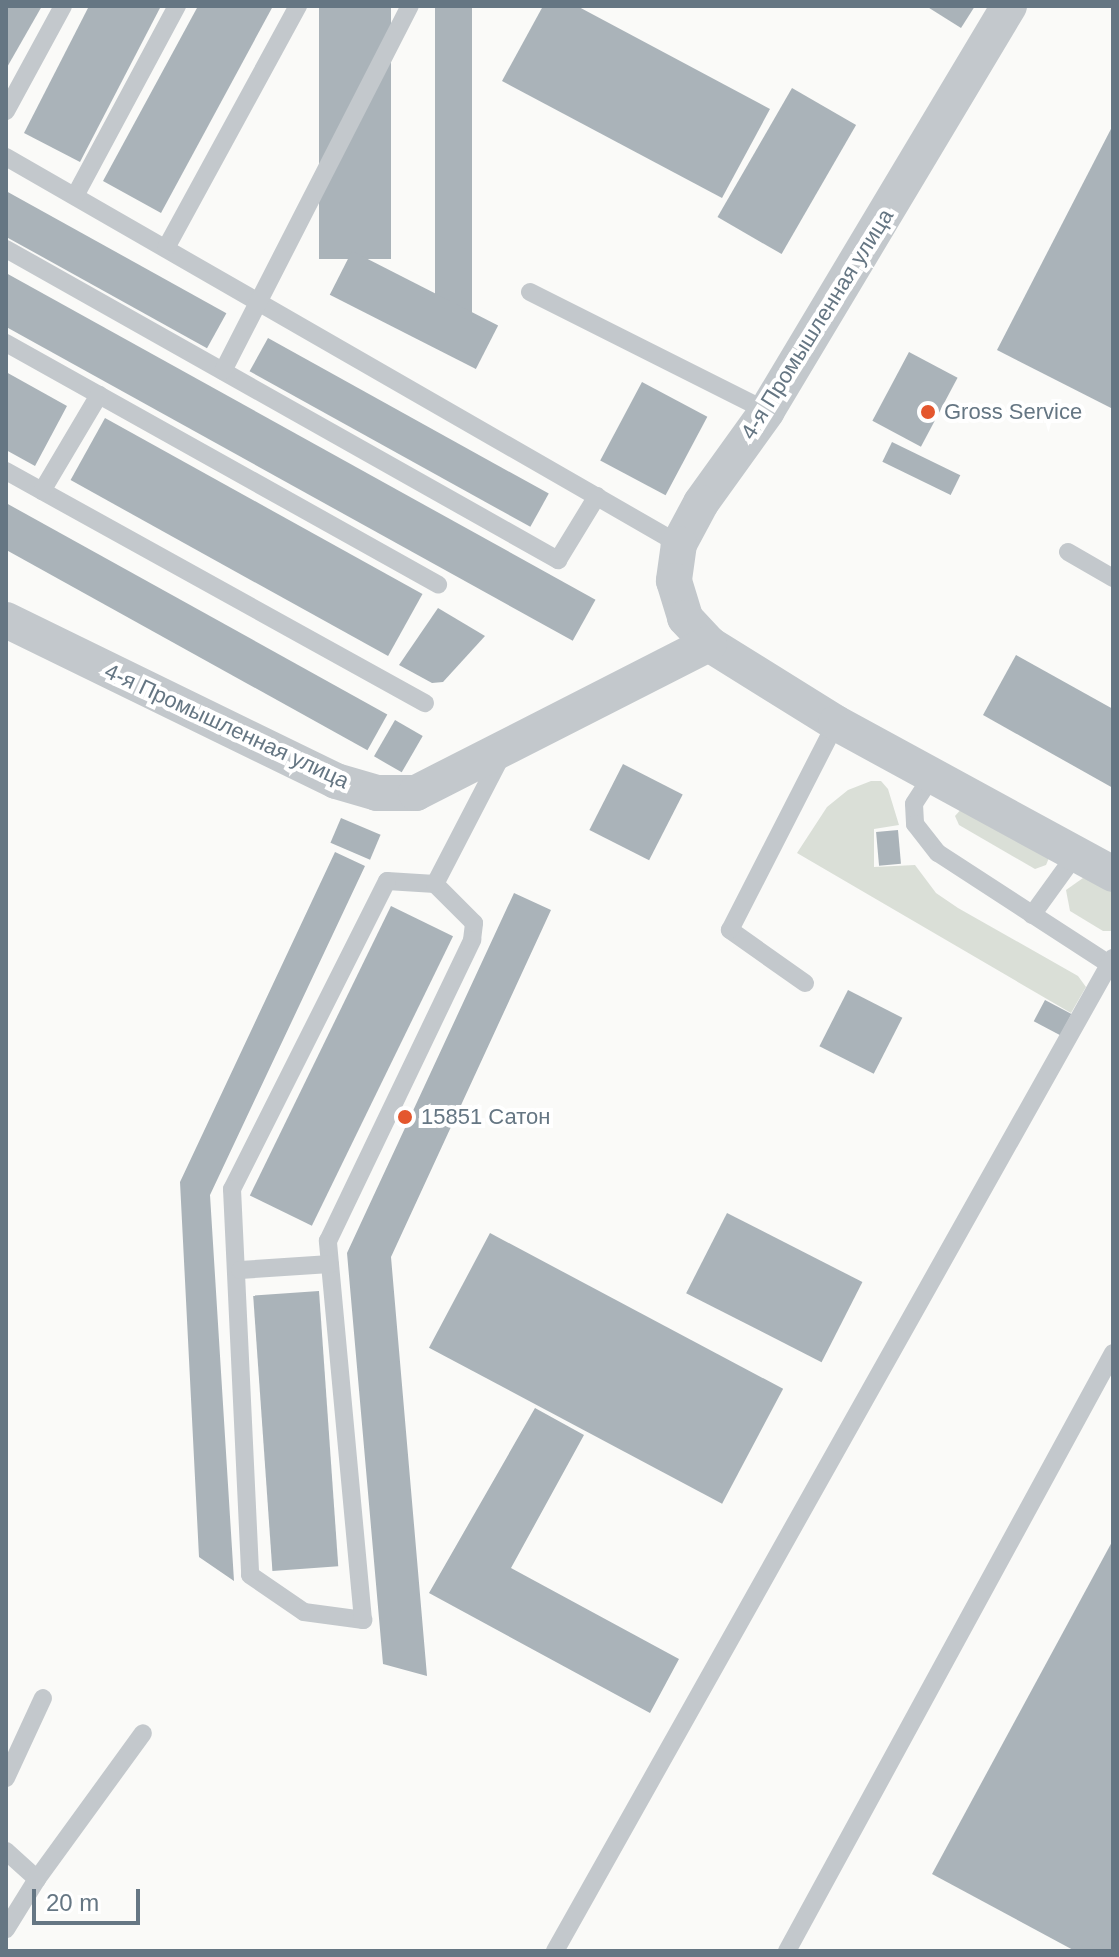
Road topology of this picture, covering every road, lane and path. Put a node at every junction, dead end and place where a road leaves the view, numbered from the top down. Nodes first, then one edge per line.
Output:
1 (63, 6) edge
2 (177, 6) edge
3 (298, 6) edge
4 (410, 6) edge
5 (1009, 6) edge
6 (6, 111) edge
7 (6, 157) edge
8 (75, 196) junction
9 (166, 248) junction
10 (6, 249) edge
11 (530, 292) dead end
12 (259, 301) junction
13 (6, 343) edge
14 (223, 371) junction
15 (99, 395) junction
16 (767, 411) junction
17 (6, 471) edge
18 (42, 491) junction
19 (597, 496) junction
20 (679, 544) junction
21 (1068, 552) dead end
22 (1113, 578) edge
23 (438, 584) dead end
24 (6, 620) edge
25 (709, 644) junction
26 (425, 703) dead end
27 (836, 723) junction
28 (506, 747) junction
29 (932, 776) junction
30 (1076, 854) junction
31 (1113, 874) edge
32 (435, 884) junction
33 (1032, 915) junction
34 (1111, 961) edge
35 (805, 983) dead end
36 (330, 1264) junction
37 (240, 1270) junction
38 (1113, 1353) edge
39 (43, 1698) dead end
40 (143, 1733) dead end
41 (6, 1778) edge
42 (6, 1851) edge
43 (37, 1879) junction
44 (6, 1929) edge
45 (555, 1951) edge
46 (787, 1951) edge

1 - 6 lane
2 - 8 lane
3 - 9 lane
4 - 12 lane
5 - 16 street, 4-я Промышленная улица
7 - 8 lane
8 - 9 lane
9 - 12 lane
10 - 14 lane
11 - 16 lane
12 - 14 lane
12 - 19 lane
13 - 15 lane
14 - 19 lane
15 - 18 lane
15 - 23 lane
16 - 20 street, 4-я Промышленная улица
17 - 18 lane
18 - 26 lane
19 - 20 lane
20 - 25 street, 4-я Промышленная улица
21 - 22 lane
24 - 28 street, 4-я Промышленная улица
25 - 27 street, 4-я Промышленная улица
25 - 28 street, 4-я Промышленная улица
27 - 29 street, 4-я Промышленная улица
27 - 35 lane
28 - 32 lane
29 - 30 street, 4-я Промышленная улица
29 - 33 lane
30 - 31 street, 4-я Промышленная улица
30 - 33 lane
32 - 36 lane
32 - 37 lane
33 - 34 lane
34 - 45 lane
36 - 37 lane
36 - 37 lane
38 - 46 lane
39 - 41 lane
40 - 43 lane
42 - 43 lane
43 - 44 lane

